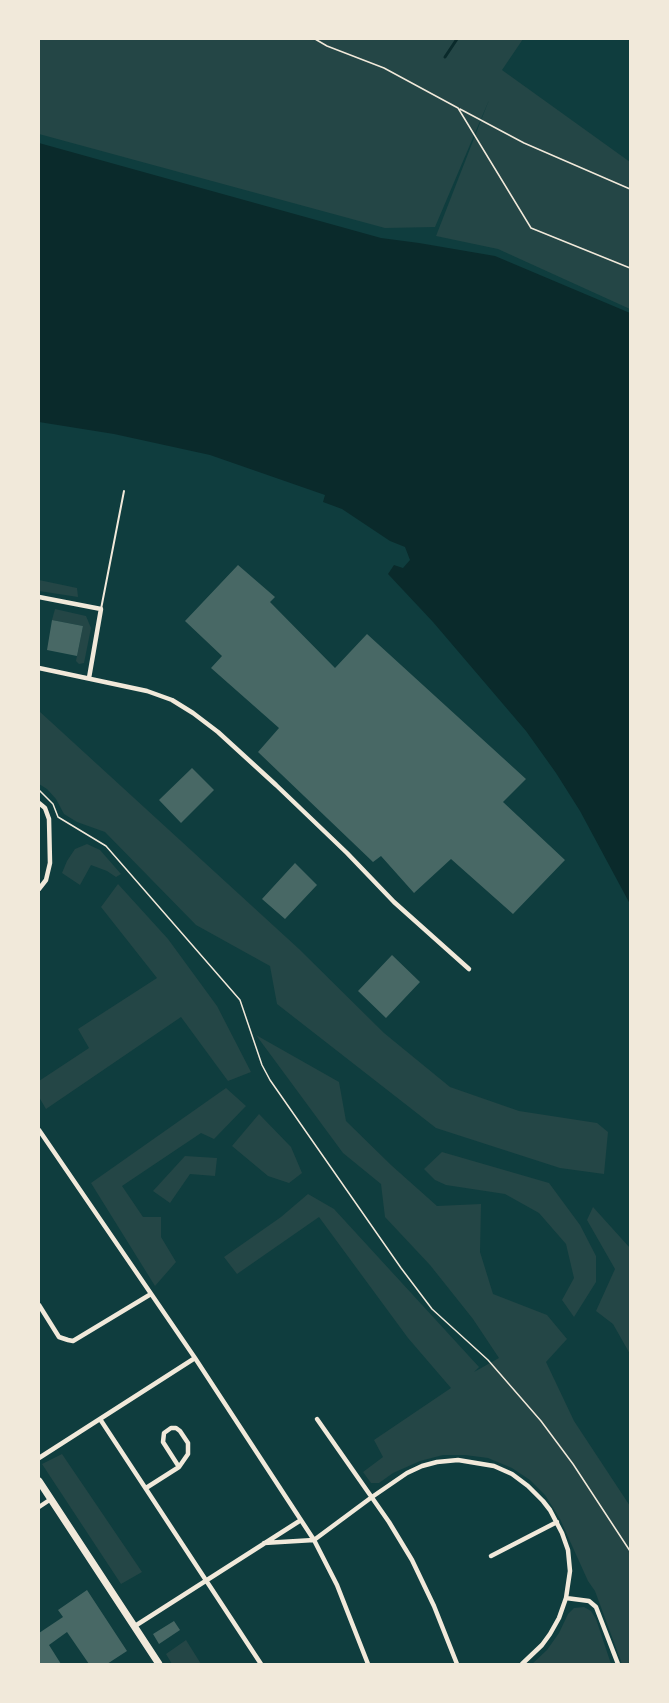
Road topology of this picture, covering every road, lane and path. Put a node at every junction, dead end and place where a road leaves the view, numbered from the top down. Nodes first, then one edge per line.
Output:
1 (315, 39) edge
2 (458, 108) junction
3 (630, 189) edge
4 (630, 268) edge
5 (124, 491) dead end
6 (39, 598) edge
7 (101, 609) junction
8 (39, 668) edge
9 (89, 678) junction
10 (39, 790) edge
11 (39, 803) edge
12 (39, 889) edge
13 (469, 969) dead end
14 (39, 1130) edge
15 (151, 1294) junction
16 (39, 1305) edge
17 (195, 1358) junction
18 (100, 1419) junction
19 (317, 1419) dead end
20 (39, 1458) edge
21 (179, 1467) junction
22 (39, 1480) edge
23 (146, 1488) junction
24 (372, 1497) junction
25 (51, 1499) junction
26 (39, 1507) edge
27 (301, 1520) junction
28 (556, 1522) junction
29 (314, 1540) junction
30 (264, 1543) junction
31 (630, 1551) edge
32 (491, 1556) dead end
33 (205, 1580) junction
34 (566, 1598) junction
35 (135, 1626) junction
36 (159, 1664) edge
37 (261, 1664) edge
38 (368, 1664) edge
39 (457, 1664) edge
40 (522, 1664) edge
41 (618, 1664) edge

1 - 2 path
2 - 3 path
2 - 4 path
5 - 7 lane
6 - 7 street
7 - 9 street
8 - 9 street
9 - 13 street
10 - 31 path
11 - 12 street
14 - 15 street
15 - 16 street
15 - 17 street
17 - 18 street
17 - 27 street
18 - 20 street
18 - 23 street
19 - 24 street
21 - 21 street
21 - 23 street
22 - 25 main road
23 - 33 street
24 - 28 street
24 - 29 street
24 - 39 street
25 - 26 street
25 - 35 main road
27 - 29 street
27 - 30 street
28 - 32 street
28 - 34 street
29 - 30 street
29 - 38 street
30 - 33 street
33 - 35 street
33 - 37 street
34 - 40 street
34 - 41 street
35 - 36 main road

